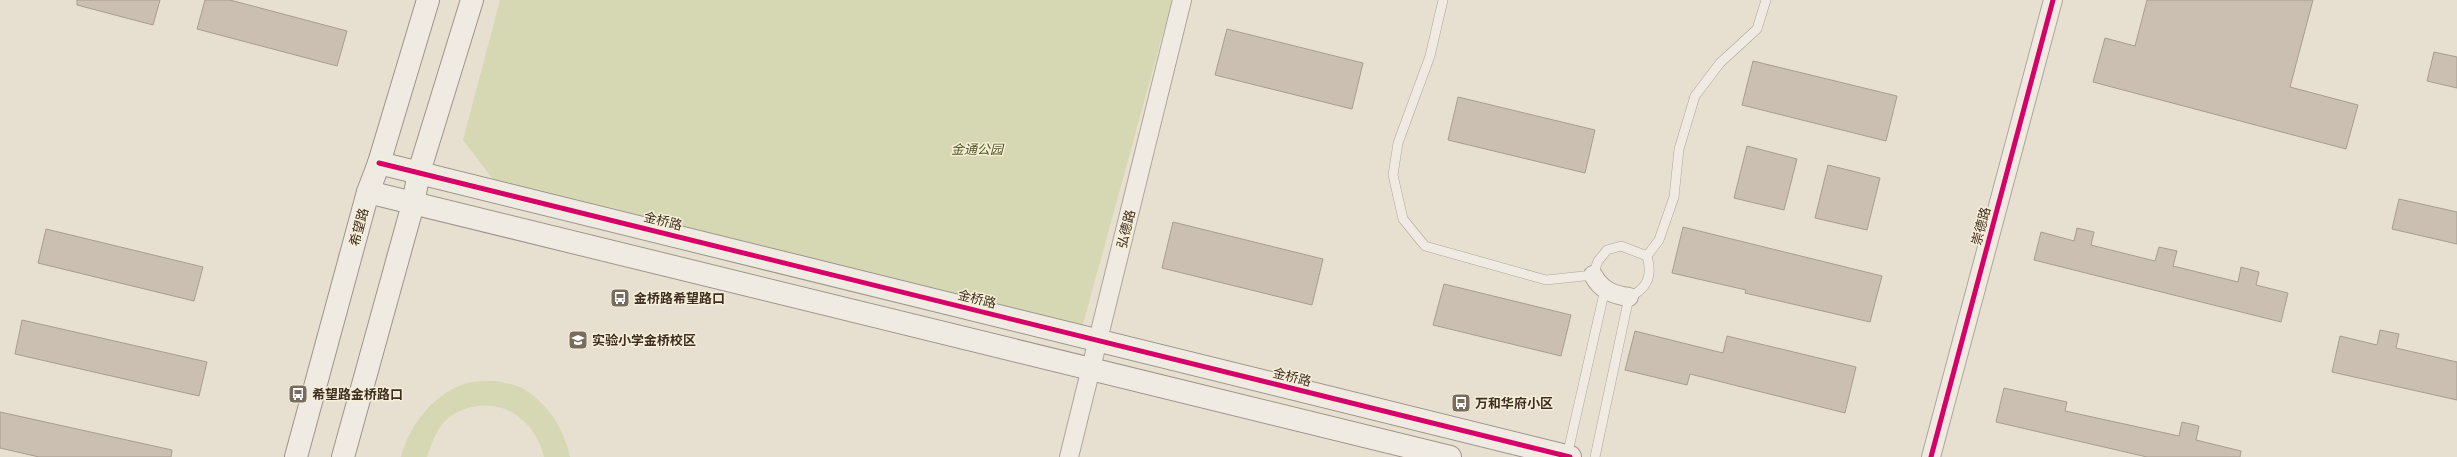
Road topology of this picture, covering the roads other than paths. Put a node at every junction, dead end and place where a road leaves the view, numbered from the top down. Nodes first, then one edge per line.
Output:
1 (428, 0) edge
2 (472, 0) edge
3 (1182, 0) edge
4 (1443, 0) edge
5 (1766, 0) edge
6 (2053, 0) edge
7 (379, 163) junction
8 (419, 172) junction
9 (368, 192) junction
10 (413, 204) junction
11 (1647, 256) junction
12 (1593, 275) junction
13 (1605, 289) junction
14 (1629, 298) junction
15 (1092, 370) junction
16 (296, 457) edge
17 (343, 457) edge
18 (1069, 457) edge
19 (1450, 457) edge
20 (1568, 457) edge
21 (1596, 457) edge
22 (1931, 457) edge

1 - 7 street, 希望路
2 - 8 street
3 - 15 street, 弘德路
4 - 12 lane
5 - 11 lane
6 - 22 street, 崇德路
7 - 8 street, 金桥路
7 - 9 street, 希望路
8 - 10 street
8 - 20 street, 金桥路
9 - 10 street
9 - 16 street, 希望路
10 - 15 street
10 - 17 street
11 - 12 lane
11 - 14 lane
12 - 13 street
13 - 14 street
13 - 20 lane
14 - 21 lane
15 - 18 street, 弘德路
15 - 19 street

